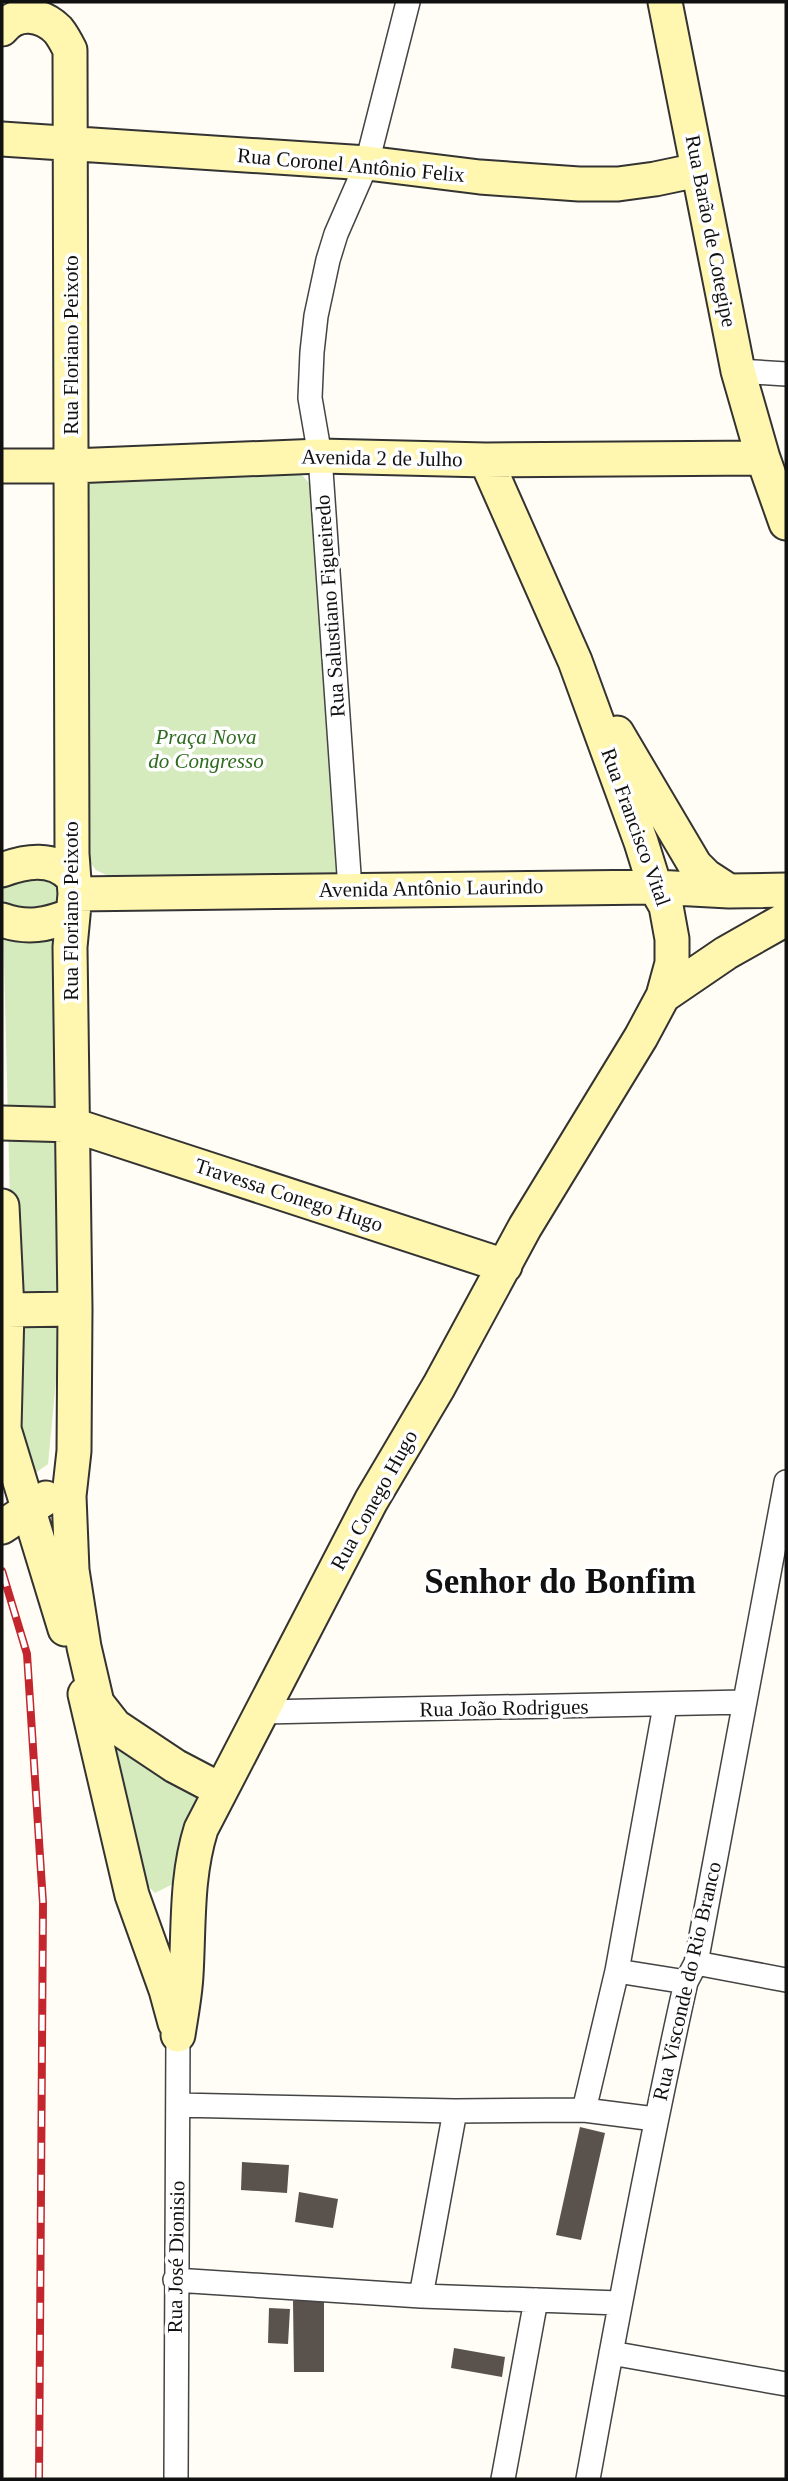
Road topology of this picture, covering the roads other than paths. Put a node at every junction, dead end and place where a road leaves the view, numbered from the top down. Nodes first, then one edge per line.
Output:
1 (408, 2) edge
2 (665, 2) edge
3 (2, 29) edge
4 (2, 139) edge
5 (71, 145) junction
6 (367, 163) junction
7 (698, 170) junction
8 (738, 371) junction
9 (786, 374) edge
10 (320, 456) junction
11 (763, 458) junction
12 (486, 460) junction
13 (2, 466) edge
14 (72, 466) junction
15 (786, 523) edge
16 (575, 661) junction
17 (2, 870) edge
18 (655, 887) junction
19 (350, 889) junction
20 (786, 890) edge
21 (729, 891) junction
22 (73, 895) junction
23 (2, 919) edge
24 (786, 919) edge
25 (663, 996) junction
26 (2, 1123) edge
27 (73, 1125) junction
28 (2, 1206) edge
29 (505, 1266) junction
30 (75, 1309) junction
31 (7, 1310) junction
32 (3, 1427) edge
33 (74, 1451) junction
34 (786, 1482) edge
35 (30, 1510) junction
36 (2, 1527) edge
37 (777, 1583) edge
38 (744, 1702) junction
39 (665, 1706) junction
40 (263, 1712) junction
41 (218, 1795) junction
42 (189, 1900) junction
43 (149, 1945) junction
44 (617, 1971) junction
45 (691, 1972) junction
46 (786, 1980) edge
47 (178, 2035) junction
48 (178, 2105) junction
49 (584, 2110) junction
50 (455, 2111) junction
51 (655, 2119) junction
52 (175, 2280) junction
53 (421, 2296) junction
54 (536, 2300) junction
55 (619, 2303) junction
56 (611, 2353) junction
57 (786, 2384) edge
58 (176, 2479) edge
59 (503, 2479) edge
60 (588, 2479) edge

1 - 6 street, Rua Salustiano Figueiredo
2 - 7 street, Rua Barão de Cotegipe
3 - 5 street, Rua Floriano Peixoto
4 - 5 street, Rua Coronel Antônio Felix
5 - 6 street, Rua Coronel Antônio Felix
5 - 14 street, Rua Floriano Peixoto
6 - 7 street, Rua Coronel Antônio Felix
6 - 10 street, Rua Salustiano Figueiredo
7 - 8 street, Rua Barão de Cotegipe
8 - 9 street
8 - 11 street, Rua Barão de Cotegipe
10 - 12 street, Avenida 2 de Julho
10 - 14 street, Avenida 2 de Julho
10 - 19 street, Rua Salustiano Figueiredo
11 - 12 street, Avenida 2 de Julho
11 - 15 street, Rua Barão de Cotegipe
12 - 16 street, Rua Francisco Vital
13 - 14 street, Avenida 2 de Julho
14 - 22 street, Rua Floriano Peixoto
16 - 18 street, Rua Francisco Vital
16 - 21 street, Rua Francisco Vital
17 - 22 street
18 - 19 street, Avenida Antônio Laurindo
18 - 21 street, Avenida Antônio Laurindo
18 - 25 street, Rua Francisco Vital
19 - 22 street, Avenida Antônio Laurindo
20 - 21 street, Avenida Antônio Laurindo
22 - 23 street
22 - 27 street, Rua Floriano Peixoto
24 - 25 street
25 - 29 street, Rua Conego Hugo
26 - 27 street, Travessa Conego Hugo
27 - 29 street, Travessa Conego Hugo
27 - 30 street, Rua Floriano Peixoto
28 - 31 street
29 - 40 street, Rua Conego Hugo
30 - 31 street
30 - 33 street, Rua Floriano Peixoto
31 - 32 street
32 - 35 street
33 - 35 street
33 - 41 street, Rua Floriano Peixoto
34 - 37 street, Rua Visconde do Rio Branco
35 - 36 street
35 - 43 street
37 - 38 street, Rua Visconde do Rio Branco
38 - 39 street, Rua João Rodrigues
38 - 45 street, Rua Visconde do Rio Branco
39 - 40 street, Rua João Rodrigues
39 - 44 street
40 - 41 street, Rua Conego Hugo
41 - 42 street, Rua Conego Hugo
42 - 43 street
42 - 47 street, Rua Conego Hugo
43 - 47 street
44 - 45 street
44 - 49 street
45 - 46 street
45 - 51 street, Rua Visconde do Rio Branco
47 - 48 street, Rua José Dionisio
48 - 50 street
48 - 52 street, Rua José Dionisio
49 - 50 street
49 - 51 street
50 - 53 street
51 - 55 street, Rua Visconde do Rio Branco
52 - 53 street
52 - 58 street, Rua José Dionisio
53 - 54 street
54 - 55 street
54 - 59 street
55 - 56 street, Rua Visconde do Rio Branco
56 - 57 street
56 - 60 street, Rua Visconde do Rio Branco

